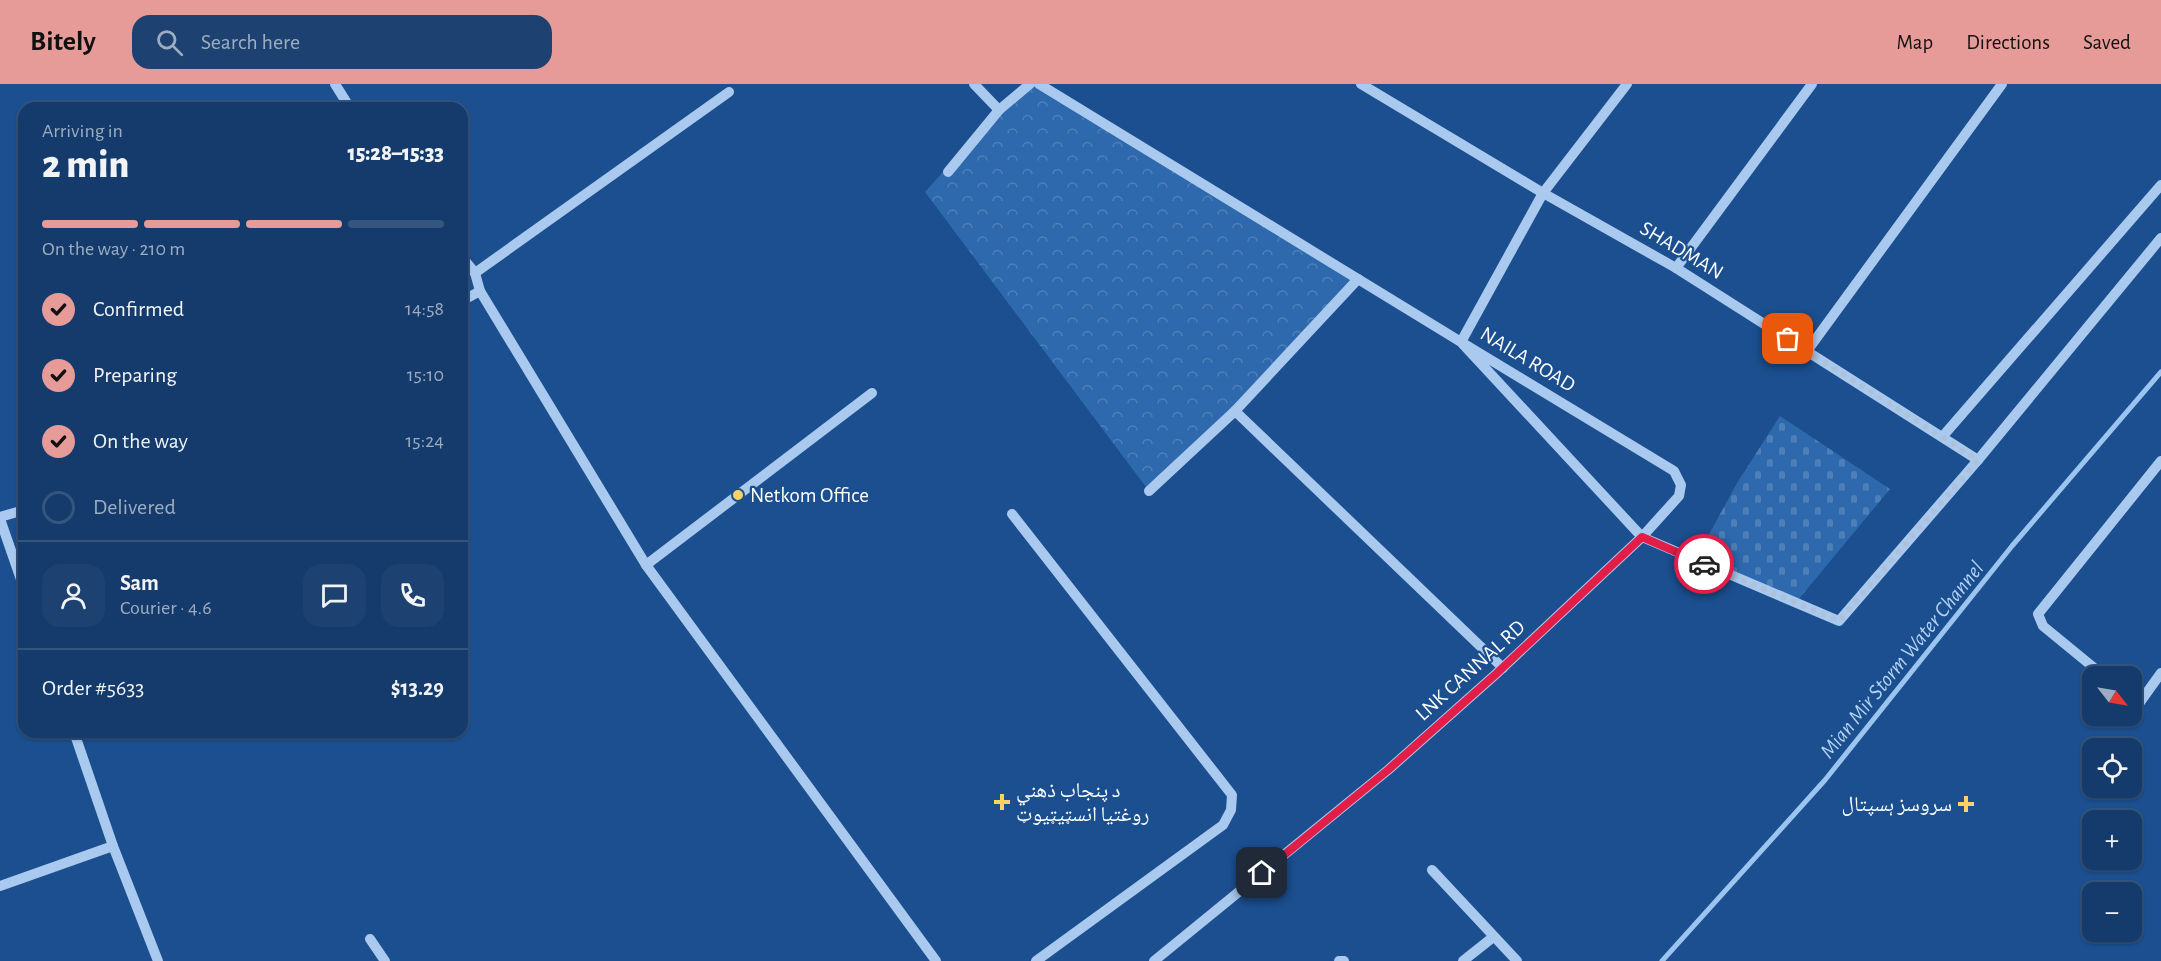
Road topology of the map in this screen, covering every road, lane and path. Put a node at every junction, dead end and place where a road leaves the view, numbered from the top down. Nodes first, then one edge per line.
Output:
1 (334, 84) edge
2 (974, 84) edge
3 (1030, 84) edge
4 (1039, 84) edge
5 (1360, 84) edge
6 (1627, 84) edge
7 (1812, 84) edge
8 (2002, 84) edge
9 (729, 92) dead end
10 (346, 102) edge
11 (999, 110) junction
12 (948, 172) dead end
13 (2161, 184) edge
14 (1543, 193) junction
15 (2161, 238) edge
16 (468, 264) edge
17 (1676, 268) junction
18 (475, 273) junction
19 (1358, 279) junction
20 (480, 291) junction
21 (468, 298) edge
22 (1461, 342) junction
23 (1807, 351) junction
24 (872, 393) dead end
25 (1235, 411) junction
26 (1943, 436) junction
27 (1978, 460) junction
28 (2161, 461) edge
29 (1149, 490) dead end
30 (18, 512) edge
31 (1012, 514) dead end
32 (0, 518) edge
33 (1642, 537) junction
34 (646, 565) junction
35 (18, 570) edge
36 (2092, 666) edge
37 (1503, 668) junction
38 (2161, 673) edge
39 (2142, 699) edge
40 (76, 738) edge
41 (113, 846) junction
42 (1432, 870) dead end
43 (0, 886) edge
44 (1492, 938) junction
45 (370, 939) dead end
46 (158, 961) edge
47 (385, 961) edge
48 (936, 961) edge
49 (1036, 961) edge
50 (1154, 961) edge
51 (1340, 961) edge
52 (1344, 961) edge
53 (1463, 961) edge
54 (1517, 961) edge

1 - 10 street
2 - 11 street
3 - 11 street
4 - 19 street
5 - 14 street, SHADMAN
6 - 14 street, NAILA ROAD
7 - 17 street
8 - 23 street
9 - 18 street
11 - 12 street
13 - 26 street
14 - 17 street, SHADMAN
14 - 22 street, NAILA ROAD
15 - 27 street
16 - 18 street
17 - 23 street, SHADMAN
18 - 20 street
19 - 22 street
19 - 25 street
20 - 21 street
20 - 34 street
22 - 33 street
22 - 33 street, NAILA ROAD
23 - 26 street, SHADMAN
24 - 34 street
25 - 29 street
25 - 37 street
26 - 27 street, SHADMAN
27 - 33 street
28 - 36 street
30 - 32 street
31 - 49 street
32 - 35 street
33 - 37 street, LNK CANNAL RD
34 - 48 street
37 - 50 street, LNK CANNAL RD
38 - 39 street
40 - 41 street
41 - 43 street
41 - 46 street
42 - 44 street
44 - 53 street
44 - 54 street
45 - 47 street
51 - 52 street

